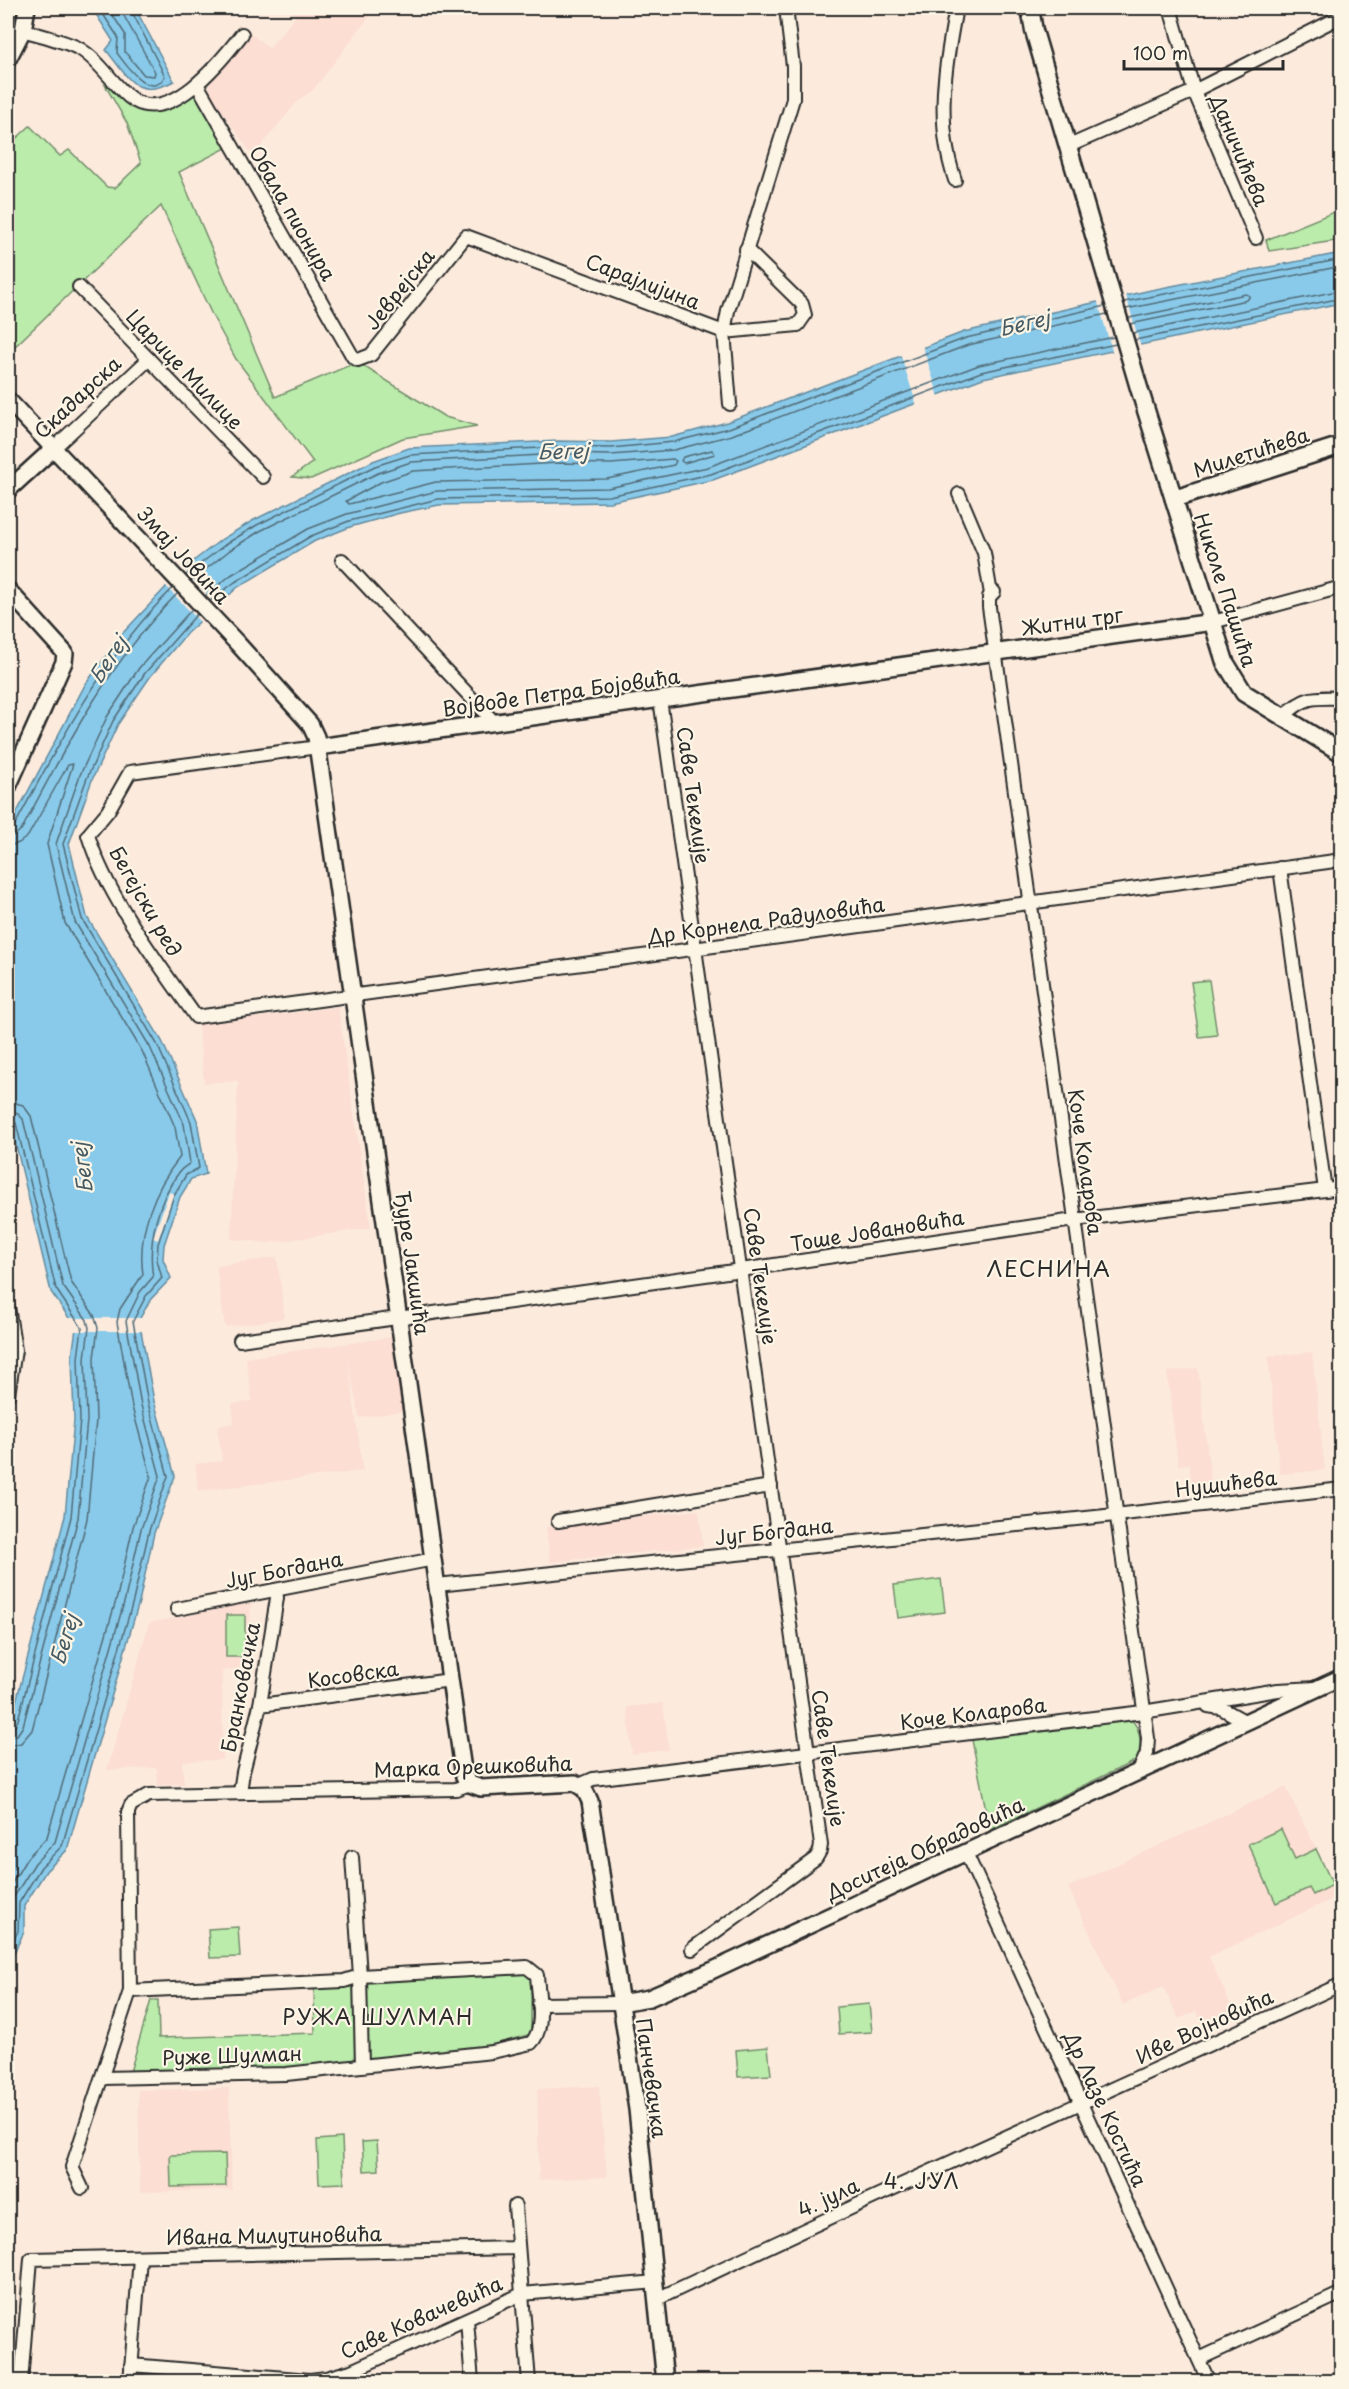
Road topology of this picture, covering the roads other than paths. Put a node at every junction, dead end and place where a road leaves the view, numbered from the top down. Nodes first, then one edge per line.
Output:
1 (27, 8) edge
2 (786, 8) edge
3 (956, 8) edge
4 (1030, 8) edge
5 (1170, 8) edge
6 (1341, 16) edge
7 (23, 30) junction
8 (242, 34) dead end
9 (8, 59) edge
10 (197, 84) junction
11 (1194, 91) junction
12 (1069, 146) junction
13 (955, 180) dead end
14 (466, 236) joint
15 (1256, 238) dead end
16 (746, 249) junction
17 (79, 287) dead end
18 (724, 332) junction
19 (149, 359) junction
20 (358, 360) joint
21 (8, 400) edge
22 (730, 404) dead end
23 (1341, 445) edge
24 (54, 448) junction
25 (263, 477) dead end
26 (8, 490) edge
27 (959, 494) dead end
28 (1174, 499) junction
29 (342, 560) dead end
30 (1341, 587) edge
31 (8, 590) edge
32 (1213, 622) junction
33 (997, 653) junction
34 (1341, 698) edge
35 (660, 699) junction
36 (1283, 717) junction
37 (494, 722) junction
38 (318, 747) junction
39 (1341, 753) edge
40 (130, 772) joint
41 (8, 787) edge
42 (1341, 860) edge
43 (1280, 868) junction
44 (1031, 903) junction
45 (696, 949) junction
46 (354, 996) junction
47 (196, 1017) joint
48 (1341, 1188) edge
49 (1325, 1190) junction
50 (1074, 1221) junction
51 (741, 1270) junction
52 (8, 1307) edge
53 (400, 1318) junction
54 (240, 1340) dead end
55 (8, 1395) edge
56 (771, 1486) junction
57 (1341, 1489) edge
58 (1115, 1515) junction
59 (558, 1521) dead end
60 (780, 1550) junction
61 (434, 1559) junction
62 (437, 1585) junction
63 (276, 1590) junction
64 (177, 1609) dead end
65 (1341, 1677) edge
66 (451, 1680) junction
67 (1318, 1688) junction
68 (1195, 1704) junction
69 (260, 1705) junction
70 (1143, 1712) junction
71 (1246, 1722) junction
72 (808, 1753) junction
73 (1140, 1769) junction
74 (470, 1784) junction
75 (579, 1785) junction
76 (240, 1792) junction
77 (966, 1853) junction
78 (352, 1857) dead end
79 (692, 1949) dead end
80 (360, 1976) junction
81 (1341, 1984) edge
82 (130, 1991) junction
83 (620, 2002) junction
84 (538, 2004) junction
85 (362, 2066) junction
86 (103, 2078) junction
87 (1082, 2103) junction
88 (82, 2188) dead end
89 (515, 2206) dead end
90 (518, 2248) junction
91 (141, 2258) junction
92 (656, 2282) junction
93 (1341, 2293) edge
94 (522, 2294) junction
95 (657, 2299) junction
96 (466, 2320) junction
97 (1199, 2359) junction
98 (130, 2365) junction
99 (21, 2382) edge
100 (129, 2382) edge
101 (472, 2382) edge
102 (529, 2382) edge
103 (665, 2382) edge
104 (1209, 2382) edge

1 - 7 street
2 - 16 street
3 - 13 street
4 - 12 main road, Николе Пашића
5 - 11 street, Даничићева
6 - 11 street
7 - 9 street
7 - 10 street
8 - 10 street
10 - 20 street, Обала пионира
11 - 12 street
11 - 15 street, Даничићева
12 - 28 main road, Николе Пашића
14 - 18 street, Сарајлијина
14 - 20 street, Јеврејска
16 - 18 street
16 - 18 street, Сарајлијина
17 - 19 street, Царице Милице
18 - 22 street
19 - 24 street, Скадарска
19 - 25 street, Царице Милице
21 - 24 street, Змај Јовина
23 - 28 main road, Милетићева
24 - 26 street, Скадарска
24 - 38 street, Змај Јовина
27 - 33 street, Житни трг
28 - 32 main road, Николе Пашића
29 - 37 street
30 - 32 street
31 - 41 street
32 - 33 street, Житни трг
32 - 36 main road, Николе Пашића
33 - 35 street, Војводе Петра Бојовића
33 - 44 street, Коче Коларова
34 - 36 street
35 - 37 street, Војводе Петра Бојовића
35 - 45 street, Саве Текелије
36 - 39 main road, Николе Пашића
37 - 38 street, Војводе Петра Бојовића
38 - 40 street, Војводе Петра Бојовића
38 - 46 street, Ђуре Јакшића
40 - 47 street, Бегејски ред
42 - 43 street, Др Корнела Радуловића
43 - 44 street, Др Корнела Радуловића
43 - 49 street
44 - 45 street, Др Корнела Радуловића
44 - 50 street, Коче Коларова
45 - 46 street, Др Корнела Радуловића
45 - 51 street, Саве Текелије
46 - 47 street, Др Корнела Радуловића
46 - 53 street, Ђуре Јакшића
48 - 49 street, Тоше Јовановића
49 - 50 street, Тоше Јовановића
50 - 51 street, Тоше Јовановића
50 - 58 street, Коче Коларова
51 - 53 street, Тоше Јовановића
51 - 56 street, Саве Текелије
52 - 55 street
53 - 54 street, Тоше Јовановића
53 - 61 street, Ђуре Јакшића
56 - 59 street
56 - 60 street, Саве Текелије
57 - 58 street, Нушићева
58 - 60 street, Југ Богдана
58 - 70 street, Коче Коларова
60 - 62 street, Југ Богдана
60 - 72 street, Саве Текелије
61 - 62 street, Ђуре Јакшића
61 - 63 street, Југ Богдана
62 - 66 street, Ђуре Јакшића
63 - 64 street, Југ Богдана
63 - 69 street, Бранковачка
65 - 67 street, Доситеја Обрадовића
66 - 69 street, Косовска
66 - 74 street, Ђуре Јакшића
67 - 68 street, Доситеја Обрадовића
67 - 71 street, Доситеја Обрадовића
68 - 70 street, Коче Коларова
68 - 71 street
69 - 76 street, Бранковачка
70 - 72 street, Коче Коларова
70 - 73 street, Коче Коларова
71 - 73 street, Доситеја Обрадовића
72 - 75 street, Марка Орешковића
72 - 79 street, Саве Текелије
73 - 77 street, Доситеја Обрадовића
74 - 75 street, Марка Орешковића
74 - 76 street, Марка Орешковића
75 - 83 street, Панчевачка
76 - 82 street, Марка Орешковића
77 - 83 street, Доситеја Обрадовића
77 - 87 street, Др Лазе Костића
78 - 80 street
80 - 82 street, Руже Шулман
80 - 84 street, Руже Шулман
80 - 85 street
81 - 87 street, Иве Војновића
82 - 86 street
83 - 84 street
83 - 92 street, Панчевачка
84 - 85 street, Руже Шулман
85 - 86 street, Руже Шулман
86 - 88 street
87 - 95 street, 4. јула
87 - 97 street, Др Лазе Костића
89 - 90 street
90 - 91 street, Ивана Милутиновића
90 - 94 street
91 - 98 street
91 - 99 street, Ивана Милутиновића
92 - 94 street, Саве Ковачевића
92 - 95 street, Панчевачка
93 - 97 street
94 - 96 street, Саве Ковачевића
94 - 102 street
95 - 103 street, Панчевачка
96 - 98 street, Саве Ковачевића
96 - 101 street
97 - 104 street, Др Лазе Костића
98 - 100 street

